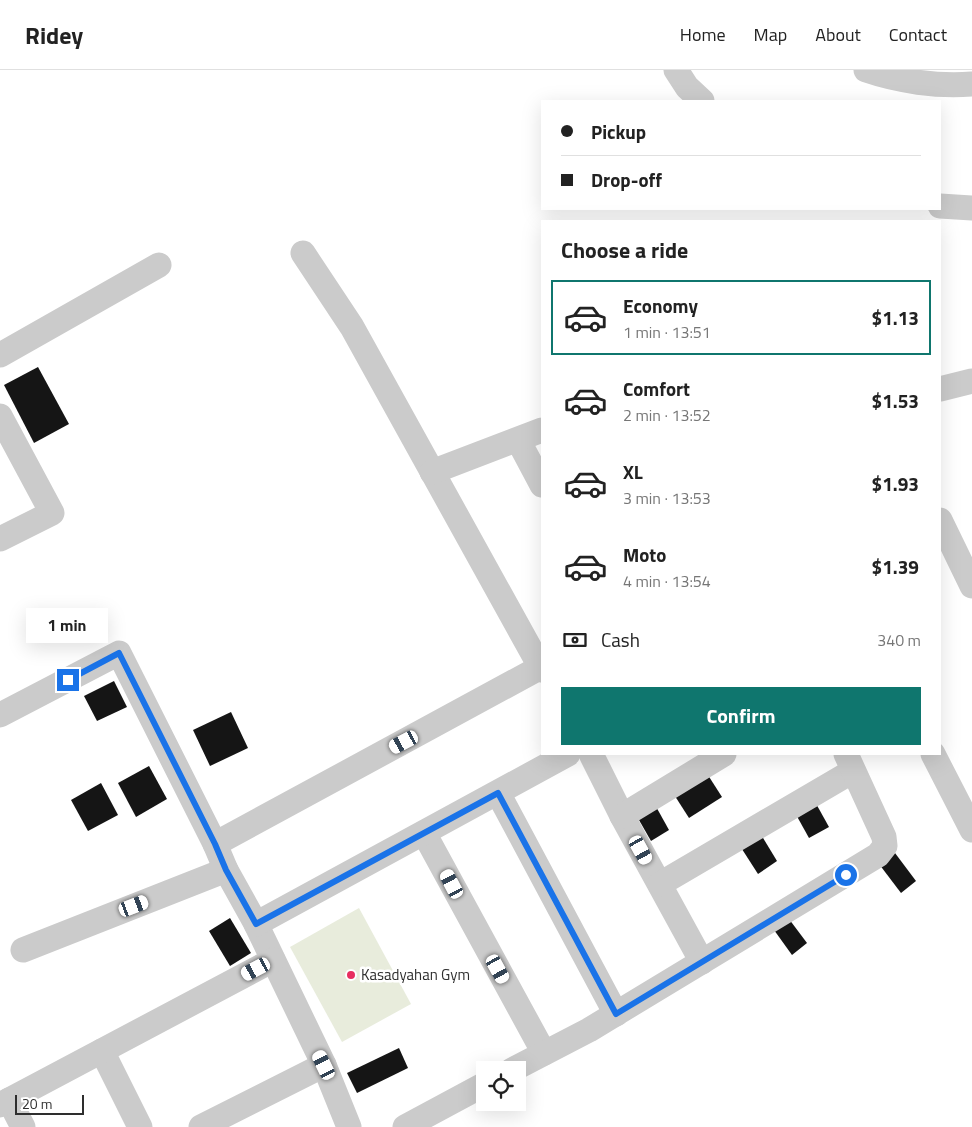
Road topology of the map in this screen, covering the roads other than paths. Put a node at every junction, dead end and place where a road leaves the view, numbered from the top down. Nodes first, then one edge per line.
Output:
1 (676, 70) edge
2 (866, 70) edge
3 (972, 84) edge
4 (701, 100) edge
5 (941, 206) edge
6 (972, 208) edge
7 (303, 253) dead end
8 (159, 265) dead end
9 (0, 356) edge
10 (972, 381) edge
11 (941, 389) edge
12 (0, 416) edge
13 (541, 430) edge
14 (518, 440) junction
15 (432, 472) junction
16 (541, 483) edge
17 (941, 522) edge
18 (0, 539) edge
19 (972, 586) edge
20 (541, 667) edge
21 (541, 670) edge
22 (0, 715) edge
23 (566, 755) edge
24 (592, 755) edge
25 (722, 755) edge
26 (935, 755) edge
27 (850, 762) edge
28 (498, 793) junction
29 (622, 816) junction
30 (971, 827) edge
31 (424, 833) junction
32 (215, 844) junction
33 (226, 870) junction
34 (660, 884) junction
35 (256, 924) junction
36 (23, 950) dead end
37 (273, 960) junction
38 (702, 962) junction
39 (616, 1014) junction
40 (102, 1051) junction
41 (544, 1053) junction
42 (526, 1063) edge
43 (324, 1065) junction
44 (476, 1089) edge
45 (5, 1103) edge
46 (23, 1127) edge
47 (140, 1127) edge
48 (201, 1127) edge
49 (349, 1127) edge
50 (405, 1127) edge

1 - 4 street
2 - 3 street
5 - 6 street
7 - 15 street
8 - 9 street
10 - 11 street
12 - 18 street
13 - 14 street
14 - 15 street
14 - 16 street
15 - 20 street
17 - 19 street
21 - 32 street
22 - 32 street
23 - 28 street
24 - 29 street
25 - 29 street
26 - 30 street
27 - 34 street
27 - 38 street
28 - 31 street
28 - 39 street
29 - 34 street
31 - 35 street
31 - 41 street
32 - 33 street
33 - 35 street
33 - 36 street
34 - 38 street
35 - 37 street
37 - 40 street
37 - 43 street
38 - 39 street
39 - 41 street
40 - 45 street
40 - 47 street
41 - 42 street
43 - 48 street
43 - 49 street
44 - 50 street
45 - 46 street

